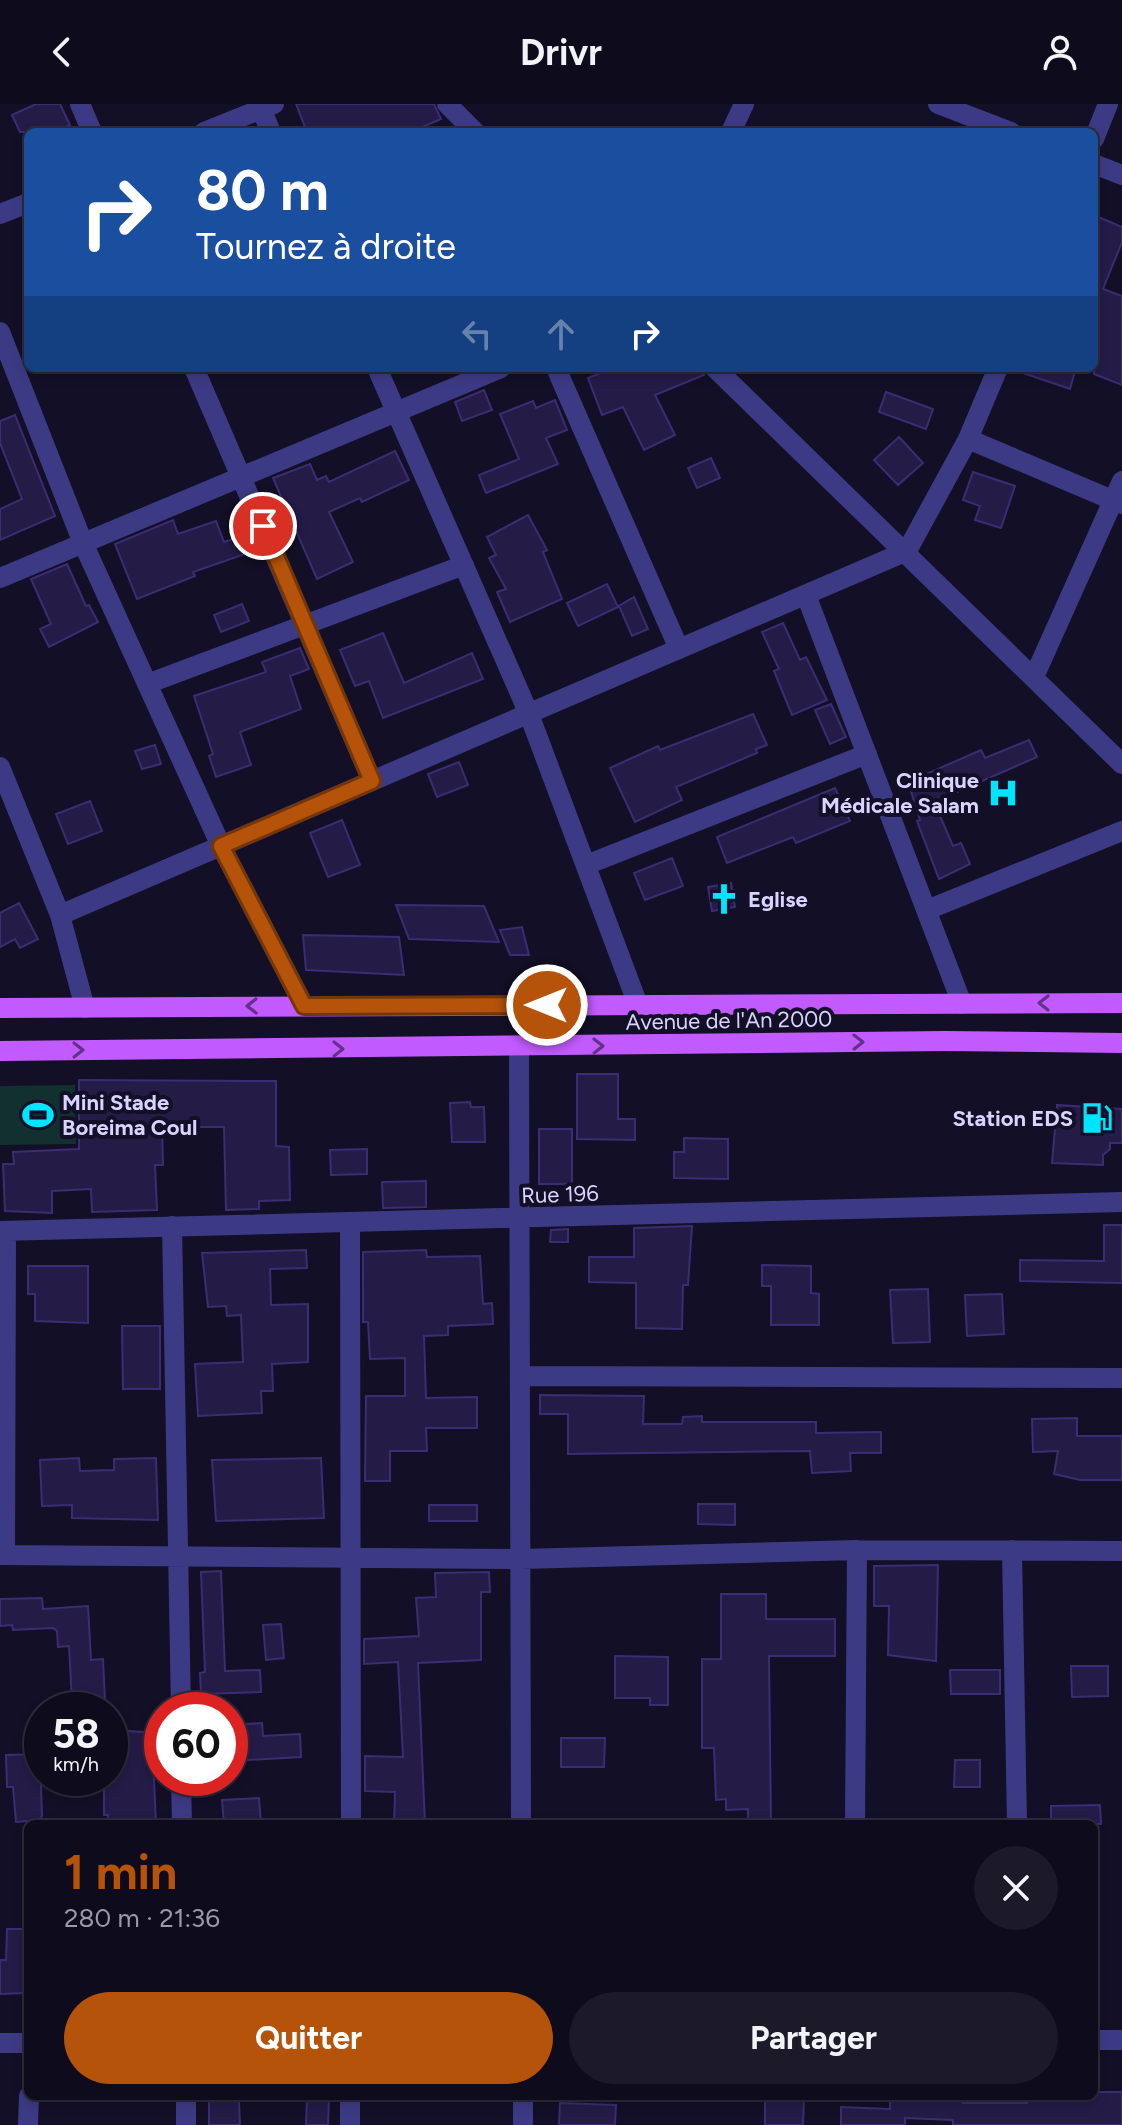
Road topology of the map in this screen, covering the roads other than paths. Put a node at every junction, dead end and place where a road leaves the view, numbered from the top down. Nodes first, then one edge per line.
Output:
1 (80, 104) edge
2 (447, 104) edge
3 (744, 104) edge
4 (938, 104) edge
5 (1108, 104) edge
6 (264, 106) edge
7 (90, 128) edge
8 (213, 128) edge
9 (270, 128) edge
10 (471, 128) edge
11 (733, 128) edge
12 (1001, 128) edge
13 (1098, 129) edge
14 (1098, 166) edge
15 (1122, 175) edge
16 (24, 205) edge
17 (0, 214) edge
18 (0, 332) edge
19 (196, 372) edge
20 (379, 372) edge
21 (492, 372) edge
22 (558, 372) edge
23 (719, 372) edge
24 (996, 372) edge
25 (397, 412) junction
26 (968, 439) junction
27 (242, 476) junction
28 (1122, 481) edge
29 (1118, 502) edge
30 (83, 543) junction
31 (907, 551) junction
32 (464, 565) junction
33 (0, 578) edge
34 (806, 595) junction
35 (305, 625) junction
36 (679, 649) junction
37 (1034, 677) junction
38 (147, 684) junction
39 (529, 714) junction
40 (867, 754) junction
41 (1122, 764) edge
42 (0, 767) edge
43 (372, 781) junction
44 (1122, 831) edge
45 (221, 846) junction
46 (586, 865) junction
47 (927, 910) junction
48 (60, 915) junction
49 (1122, 1003) edge
50 (962, 1004) junction
51 (638, 1005) junction
52 (304, 1006) junction
53 (0, 1008) edge
54 (85, 1008) junction
55 (1122, 1043) edge
56 (519, 1047) junction
57 (0, 1051) edge
58 (1122, 1202) edge
59 (520, 1219) junction
60 (350, 1222) junction
61 (172, 1226) junction
62 (3, 1231) edge
63 (521, 1376) junction
64 (1122, 1378) edge
65 (857, 1550) junction
66 (1012, 1550) junction
67 (1122, 1551) edge
68 (3, 1555) edge
69 (179, 1558) junction
70 (352, 1559) junction
71 (521, 1559) junction
72 (181, 1692) edge
73 (181, 1796) edge
74 (182, 1820) edge
75 (351, 1820) edge
76 (521, 1820) edge
77 (855, 1820) edge
78 (1017, 1820) edge
79 (1098, 2040) edge
80 (1122, 2040) edge
81 (0, 2043) edge
82 (24, 2043) edge
83 (29, 2100) edge
84 (186, 2100) edge
85 (350, 2100) edge
86 (523, 2100) edge
87 (28, 2125) edge
88 (186, 2125) edge
89 (350, 2125) edge
90 (523, 2125) edge

1 - 7 street
2 - 10 street
3 - 11 street
4 - 12 street
5 - 13 street
6 - 8 street
6 - 9 street
14 - 15 street
16 - 17 street
18 - 30 street
19 - 27 street
20 - 25 street
21 - 25 street
22 - 36 street
23 - 31 street
24 - 26 street
25 - 27 street
25 - 32 street
26 - 29 street
26 - 31 street
27 - 30 street
27 - 35 street
28 - 29 street
29 - 37 street
30 - 33 street
30 - 38 street
31 - 34 street
31 - 37 street
32 - 35 street
32 - 39 street
34 - 36 street
34 - 40 street
35 - 38 street
35 - 43 street
36 - 39 street
37 - 41 street
38 - 45 street
39 - 43 street
39 - 46 street
40 - 46 street
40 - 47 street
42 - 48 street
43 - 45 street
44 - 47 street
45 - 48 street
45 - 52 street
46 - 51 street
47 - 50 street
48 - 54 street
49 -> 50 main road, Avenue de l'An 2000
50 - 51 main road, Avenue de l'An 2000
51 - 52 main road, Avenue de l'An 2000
52 -> 54 main road, Avenue de l'An 2000
53 - 54 main road, Avenue de l'An 2000
56 -> 55 main road, Avenue de l'An 2000
57 -> 56 main road, Avenue de l'An 2000
56 - 59 street
58 - 59 street, Rue 196
59 - 60 street, Rue 196
59 - 63 street
60 - 61 street, Rue 196
60 - 70 street
61 - 62 street, Rue 196
61 - 69 street
62 - 68 street
63 - 64 street
63 - 71 street
65 - 66 street
65 - 71 street
65 - 77 street
66 - 67 street
66 - 78 street
68 - 69 street
69 - 70 street
69 - 72 street
70 - 71 street
70 - 75 street
71 - 76 street
73 - 74 street
79 - 80 street
81 - 82 street
83 - 87 street
84 - 88 street
85 - 89 street
86 - 90 street

